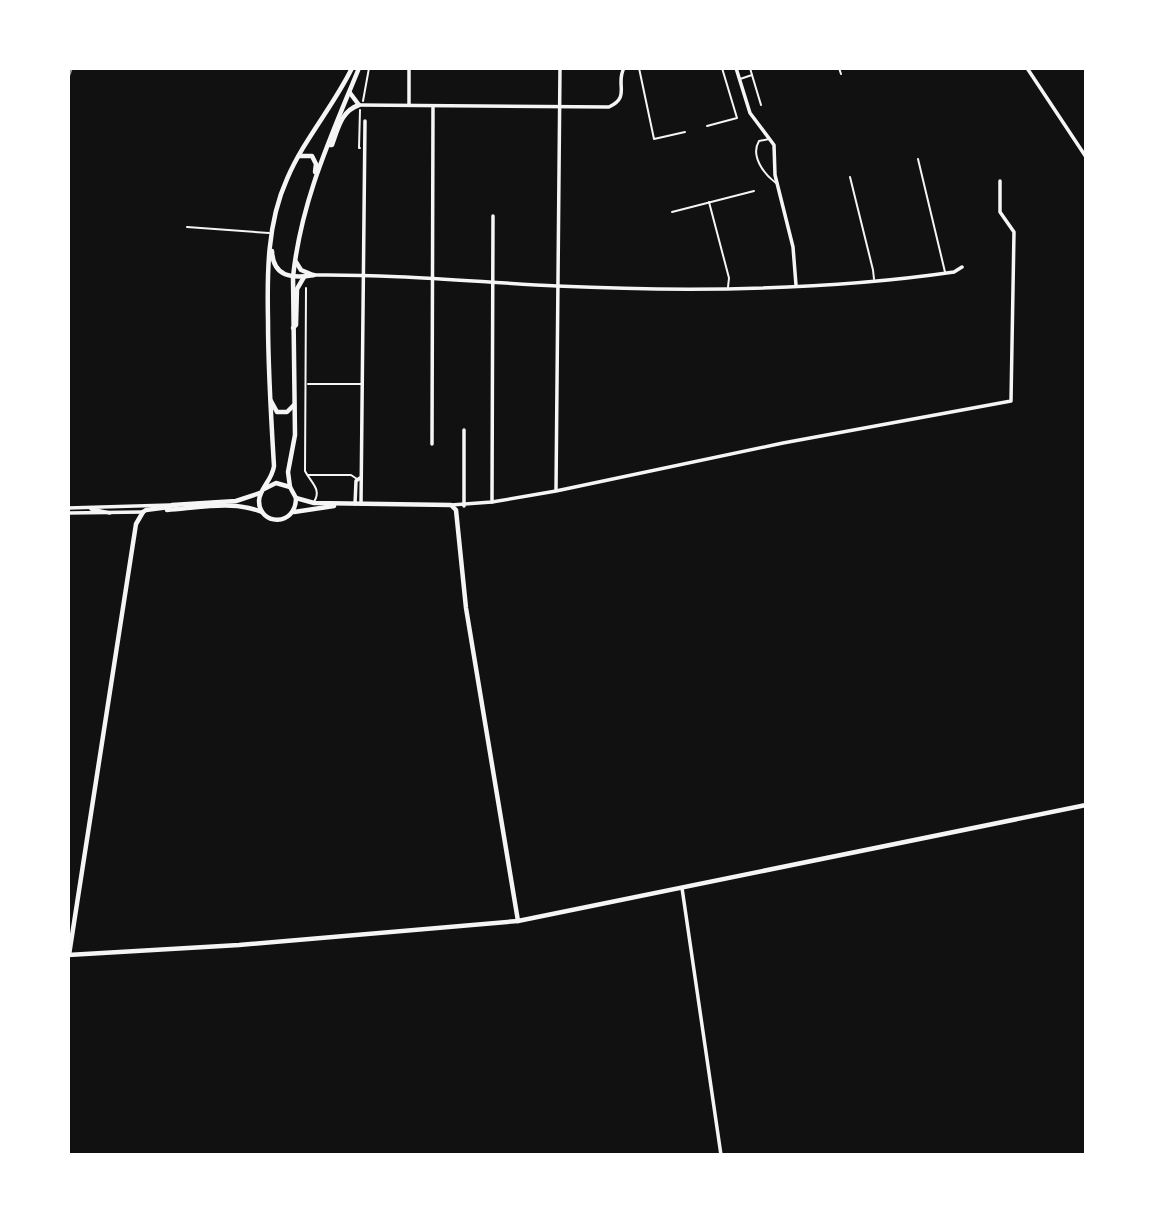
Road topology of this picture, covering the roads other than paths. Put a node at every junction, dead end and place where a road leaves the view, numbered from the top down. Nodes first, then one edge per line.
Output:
1 (352, 68) edge
2 (359, 68) edge
3 (409, 68) edge
4 (559, 68) edge
5 (624, 68) edge
6 (639, 68) edge
7 (722, 68) edge
8 (736, 68) edge
9 (750, 68) edge
10 (838, 68) edge
11 (1027, 68) edge
12 (841, 74) dead end
13 (752, 75) junction
14 (739, 79) junction
15 (350, 92) junction
16 (761, 104) dead end
17 (360, 105) junction
18 (409, 105) junction
19 (433, 106) junction
20 (559, 106) junction
21 (365, 121) dead end
22 (707, 127) dead end
23 (685, 132) dead end
24 (770, 139) junction
25 (329, 145) junction
26 (298, 156) junction
27 (1086, 157) edge
28 (918, 159) dead end
29 (850, 177) dead end
30 (1000, 181) dead end
31 (312, 183) junction
32 (778, 184) junction
33 (754, 191) dead end
34 (709, 202) junction
35 (673, 212) dead end
36 (493, 216) dead end
37 (187, 228) dead end
38 (272, 233) junction
39 (295, 259) junction
40 (962, 267) dead end
41 (945, 273) junction
42 (364, 274) junction
43 (314, 275) junction
44 (293, 277) junction
45 (304, 277) junction
46 (432, 279) junction
47 (874, 281) junction
48 (492, 282) junction
49 (796, 285) junction
50 (558, 286) junction
51 (306, 288) dead end
52 (728, 288) junction
53 (293, 328) junction
54 (306, 384) junction
55 (362, 384) junction
56 (268, 386) junction
57 (294, 405) junction
58 (464, 430) dead end
59 (432, 444) dead end
60 (307, 475) junction
61 (359, 479) junction
62 (290, 487) junction
63 (263, 490) junction
64 (556, 491) junction
65 (296, 498) junction
66 (492, 502) junction
67 (314, 503) junction
68 (345, 504) junction
69 (358, 504) junction
70 (172, 505) junction
71 (451, 505) junction
72 (464, 506) junction
73 (89, 508) junction
74 (68, 510) edge
75 (142, 512) junction
76 (263, 512) junction
77 (293, 512) junction
78 (125, 513) junction
79 (111, 514) junction
80 (136, 524) junction
81 (1086, 806) edge
82 (682, 888) junction
83 (518, 921) junction
84 (69, 955) edge
85 (721, 1155) edge

1 - 26 street
2 - 15 street
3 - 18 street
4 - 20 street
5 - 20 street
6 - 23 lane
7 - 22 lane
8 - 14 street
9 - 13 lane
10 - 12 lane
11 - 27 street
13 - 14 lane
13 - 16 lane
14 - 24 street
15 - 17 street
15 - 25 street
17 - 18 street
17 - 25 street
18 - 19 street
19 - 20 street
19 - 46 street
20 - 50 street
21 - 42 street
24 - 32 street
24 - 32 lane
25 - 31 street
26 - 31 street
26 - 38 street
28 - 41 lane
29 - 47 lane
30 - 64 street
31 - 39 street
32 - 49 street
33 - 34 lane
34 - 35 lane
34 - 52 lane
36 - 48 street
37 - 38 lane
38 - 44 street
38 - 56 street
39 - 43 street
39 - 44 street
40 - 41 street
41 - 47 street
42 - 43 street
42 - 46 street
42 - 55 street
43 - 45 street
44 - 45 street
44 - 53 street
45 - 53 street
46 - 48 street
46 - 59 street
47 - 49 street
48 - 50 street
48 - 66 street
49 - 52 street
50 - 52 street
50 - 64 street
51 - 54 lane
53 - 57 street
54 - 55 lane
54 - 60 lane
55 - 61 street
56 - 57 street
56 - 63 street
57 - 62 street
58 - 72 street
60 - 61 lane
60 - 67 lane
61 - 69 street
62 - 63 street
62 - 65 street
63 - 70 street
63 - 76 street
64 - 66 street
65 - 67 street
65 - 77 street
66 - 72 street
67 - 68 street
68 - 69 street
68 - 77 street
69 - 71 street
70 - 73 street
70 - 75 street
71 - 72 street
71 - 83 street
73 - 74 street
73 - 79 street
74 - 79 street
75 - 76 street
75 - 78 street
75 - 80 street
76 - 77 street
78 - 79 street
78 - 80 street
80 - 84 street
81 - 82 street
82 - 83 street
82 - 85 street
83 - 84 street

